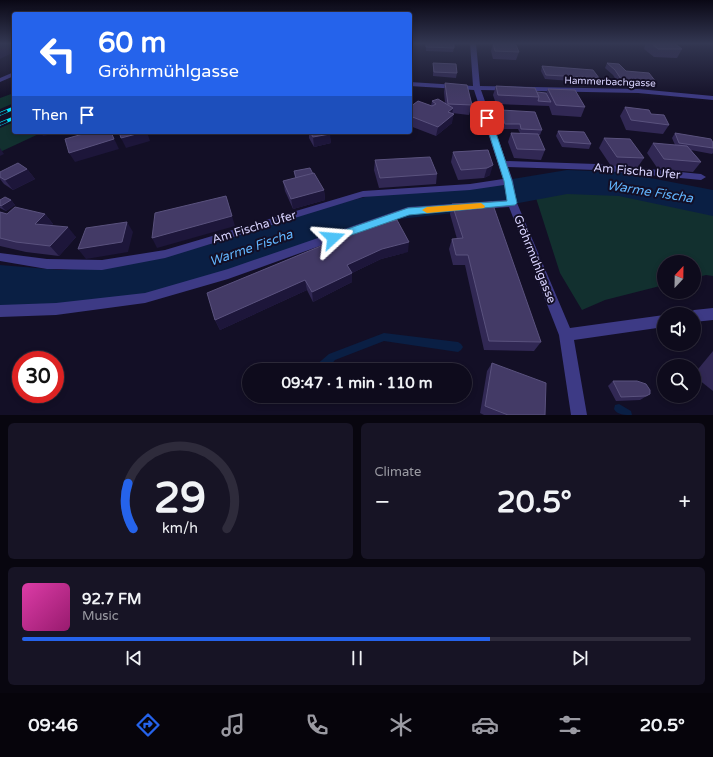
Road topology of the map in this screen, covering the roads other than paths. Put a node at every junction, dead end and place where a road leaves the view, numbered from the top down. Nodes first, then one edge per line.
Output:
1 (475, 62) edge
2 (12, 75) edge
3 (0, 80) edge
4 (412, 84) edge
5 (477, 88) junction
6 (713, 98) edge
7 (502, 164) junction
8 (701, 177) dead end
9 (508, 181) junction
10 (512, 203) junction
11 (0, 257) edge
12 (0, 311) edge
13 (713, 314) edge
14 (701, 315) edge
15 (657, 322) edge
16 (566, 336) junction
17 (578, 415) edge

1 - 5 street, Gröhrmühlgasse
2 - 3 street
4 - 5 street, Hammerbachgasse
5 - 6 street, Hammerbachgasse
5 - 7 street, Gröhrmühlgasse
7 - 8 street, Am Fischa Ufer
7 - 9 street, Gröhrmühlgasse
9 - 10 street, Gröhrmühlgasse
9 - 11 street, Am Fischa Ufer
10 - 12 street
10 - 16 street, Gröhrmühlgasse
13 - 14 street
15 - 16 street
16 - 17 street, Gröhrmühlgasse

